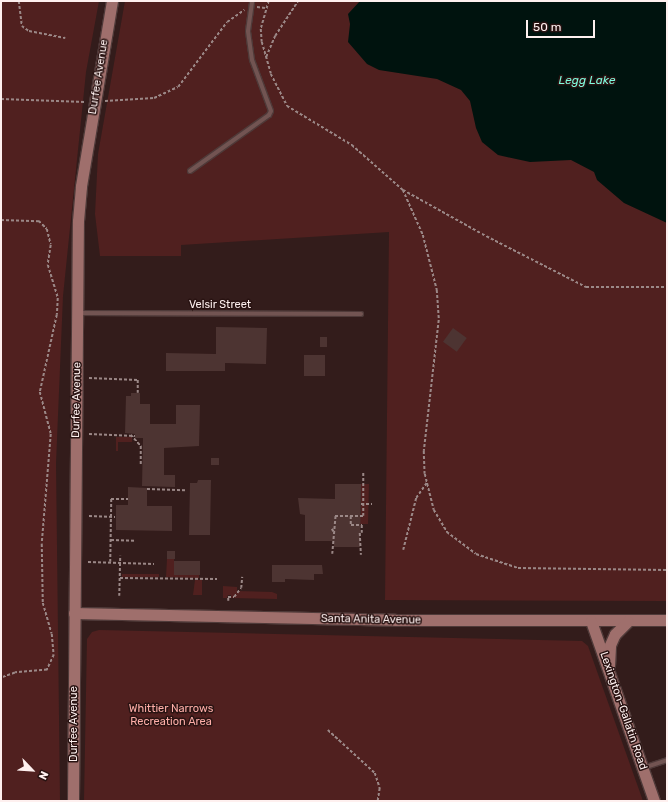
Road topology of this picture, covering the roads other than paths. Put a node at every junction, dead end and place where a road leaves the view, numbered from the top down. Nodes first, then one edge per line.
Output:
1 (112, 1) edge
2 (251, 3) edge
3 (190, 171) dead end
4 (78, 313) junction
5 (361, 314) dead end
6 (74, 613) junction
7 (667, 620) edge
8 (591, 621) junction
9 (628, 621) junction
10 (608, 670) junction
11 (667, 760) edge
12 (643, 769) junction
13 (73, 801) edge
14 (654, 801) edge

1 - 4 main road, Durfee Avenue
2 - 3 lane
4 - 5 lane, Velsir Street
4 - 6 main road, Durfee Avenue
6 - 8 main road, Santa Anita Avenue
6 - 13 main road, Durfee Avenue
7 - 9 main road, Santa Anita Avenue
8 - 9 main road, Santa Anita Avenue
8 - 10 main road, Lexington-Gallatin Road
9 - 10 main road
10 - 12 main road, Lexington-Gallatin Road
11 - 12 lane
12 - 14 main road, Lexington-Gallatin Road

